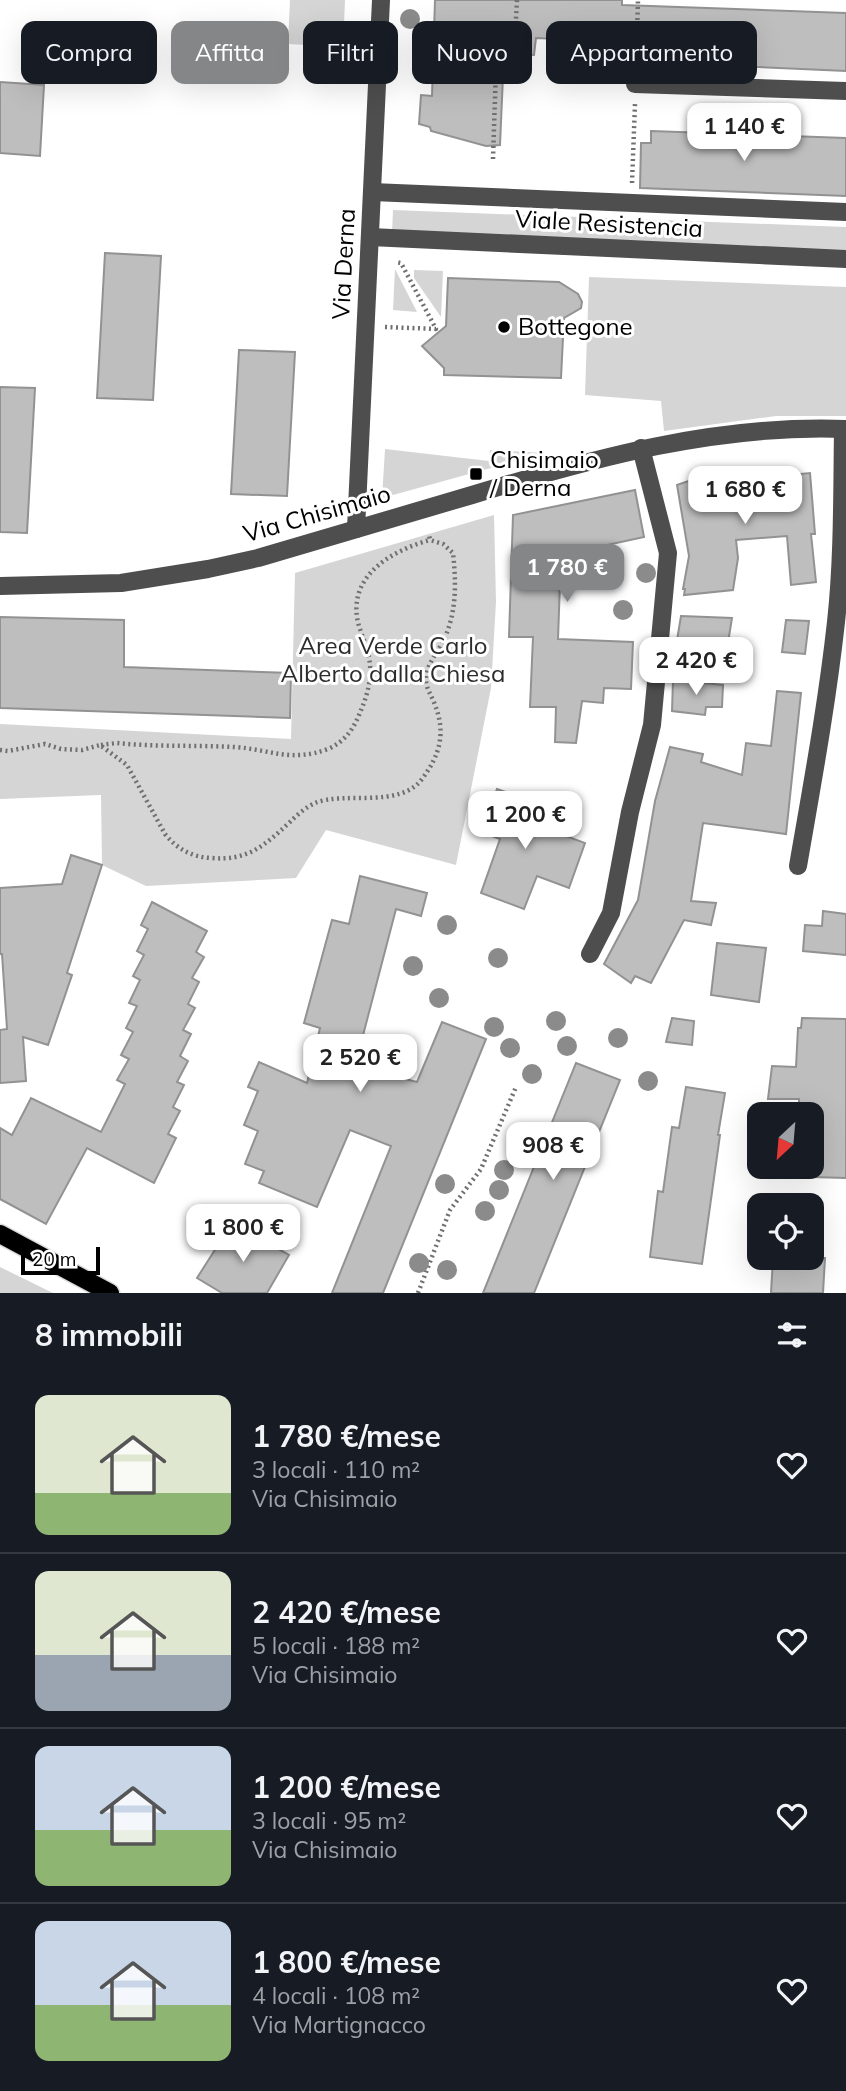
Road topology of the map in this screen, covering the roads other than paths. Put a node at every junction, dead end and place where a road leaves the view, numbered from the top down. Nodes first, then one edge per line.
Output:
1 (381, 0) edge
2 (635, 84) dead end
3 (846, 91) edge
4 (372, 192) junction
5 (846, 212) edge
6 (370, 237) junction
7 (846, 259) edge
8 (844, 429) edge
9 (641, 448) junction
10 (356, 529) junction
11 (0, 586) edge
12 (798, 866) dead end
13 (590, 954) dead end
14 (0, 1234) edge
15 (110, 1293) edge

1 - 4 street, Via Derna
2 - 3 street
4 - 5 street, Viale Resistencia
4 - 6 street, Via Derna
6 - 7 street, Viale Resistencia
6 - 10 street, Via Derna
8 - 9 street, Via Chisimaio
8 - 12 street, Via Chisimaio
9 - 10 street, Via Chisimaio
9 - 13 street
10 - 11 street, Via Chisimaio
14 - 15 main road

